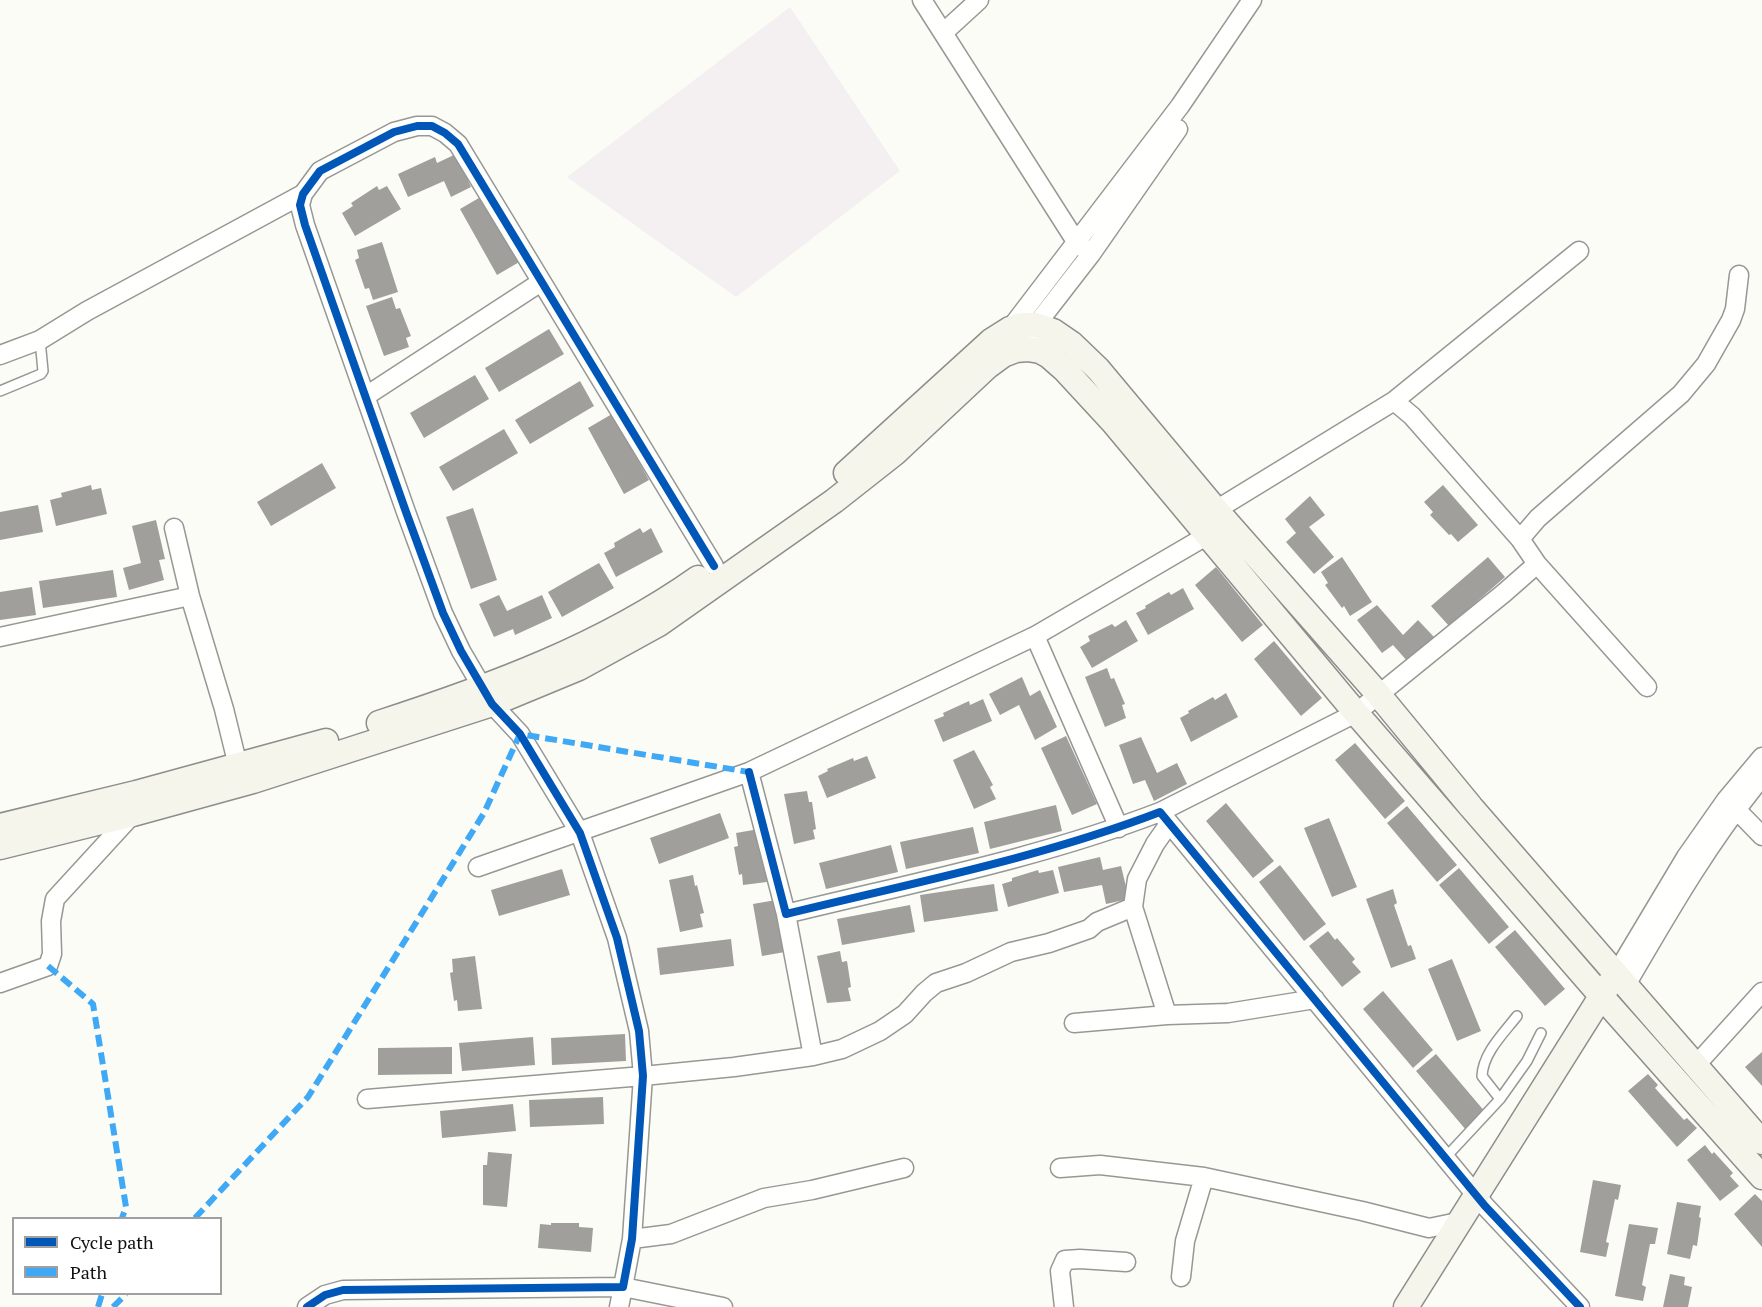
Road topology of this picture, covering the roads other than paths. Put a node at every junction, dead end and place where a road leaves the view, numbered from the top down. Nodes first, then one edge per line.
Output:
1 (922, 0) edge
2 (979, 0) edge
3 (1252, 0) edge
4 (1267, 0) edge
5 (943, 33) junction
6 (303, 195) junction
7 (1084, 248) junction
8 (1579, 251) dead end
9 (1739, 275) dead end
10 (541, 282) junction
11 (1036, 325) junction
12 (1010, 329) junction
13 (40, 340) junction
14 (1028, 349) junction
15 (0, 355) edge
16 (1003, 355) junction
17 (0, 391) edge
18 (366, 396) junction
19 (1395, 401) junction
20 (1215, 510) junction
21 (174, 528) dead end
22 (1208, 535) junction
23 (1520, 539) junction
24 (1537, 564) junction
25 (714, 566) junction
26 (190, 596) junction
27 (1035, 636) junction
28 (0, 637) edge
29 (1647, 687) dead end
30 (1378, 694) junction
31 (487, 695) junction
32 (1356, 713) junction
33 (1762, 757) edge
34 (238, 766) junction
35 (749, 772) junction
36 (1762, 777) edge
37 (1731, 804) junction
38 (133, 814) junction
39 (1165, 818) junction
40 (0, 826) edge
41 (1119, 828) junction
42 (580, 833) junction
43 (1762, 837) edge
44 (0, 847) edge
45 (478, 867) dead end
46 (1133, 907) junction
47 (786, 914) junction
48 (1621, 980) junction
49 (0, 983) edge
50 (1762, 992) edge
51 (1315, 999) junction
52 (1605, 1000) junction
53 (1167, 1015) junction
54 (1517, 1016) dead end
55 (1074, 1023) dead end
56 (1541, 1033) dead end
57 (813, 1056) junction
58 (1696, 1065) junction
59 (643, 1076) junction
60 (367, 1099) dead end
61 (1500, 1099) junction
62 (1762, 1142) edge
63 (1446, 1157) junction
64 (904, 1168) dead end
65 (1060, 1168) dead end
66 (1204, 1177) junction
67 (1762, 1177) edge
68 (1481, 1200) junction
69 (1458, 1222) junction
70 (632, 1239) junction
71 (1126, 1262) dead end
72 (1181, 1277) dead end
73 (623, 1287) junction
74 (307, 1307) edge
75 (619, 1307) edge
76 (723, 1307) edge
77 (1064, 1307) edge
78 (1406, 1307) edge
79 (1420, 1307) edge
80 (1580, 1307) edge

1 - 5 street
2 - 5 street
3 - 7 street
4 - 7 street
5 - 7 street
6 - 10 street
6 - 13 street
6 - 18 street
7 - 11 street
7 - 12 street
8 - 19 street
9 - 23 street
10 - 18 street
10 - 25 street
11 - 12 main road
11 - 14 street
11 - 20 main road
12 - 16 street
12 - 25 main road
13 - 15 street
13 - 17 lane
14 - 16 main road
14 - 22 main road
16 - 31 main road
18 - 31 street
19 - 20 street
19 - 23 street
20 - 30 main road
21 - 26 street
22 - 27 street
22 - 32 main road
23 - 24 street
24 - 29 street
24 - 30 street
25 - 31 main road
26 - 28 street
26 - 34 street
27 - 35 street
27 - 41 street
30 - 32 street
30 - 48 main road
31 - 34 main road
31 - 38 main road
31 - 42 street
32 - 39 street
32 - 52 main road
33 - 37 street
34 - 40 main road
35 - 42 street
35 - 47 street
36 - 37 street
37 - 43 street
37 - 48 street
38 - 44 main road
38 - 49 street
39 - 41 street
39 - 46 street
39 - 51 street
41 - 47 street
42 - 45 street
42 - 59 street
46 - 53 street
46 - 57 street
47 - 57 street
48 - 52 main road
48 - 58 main road
50 - 58 street
51 - 53 street
51 - 63 street
52 - 67 main road
52 - 68 main road
53 - 55 street
54 - 61 lane
56 - 61 lane
57 - 59 street
58 - 62 main road
59 - 60 street
59 - 70 street
61 - 63 lane
63 - 68 street
64 - 70 street
65 - 66 street
66 - 69 street
66 - 72 street
68 - 69 main road
68 - 79 main road
68 - 80 street
69 - 78 main road
70 - 73 street
71 - 77 street
73 - 74 street
73 - 75 street
73 - 76 street

